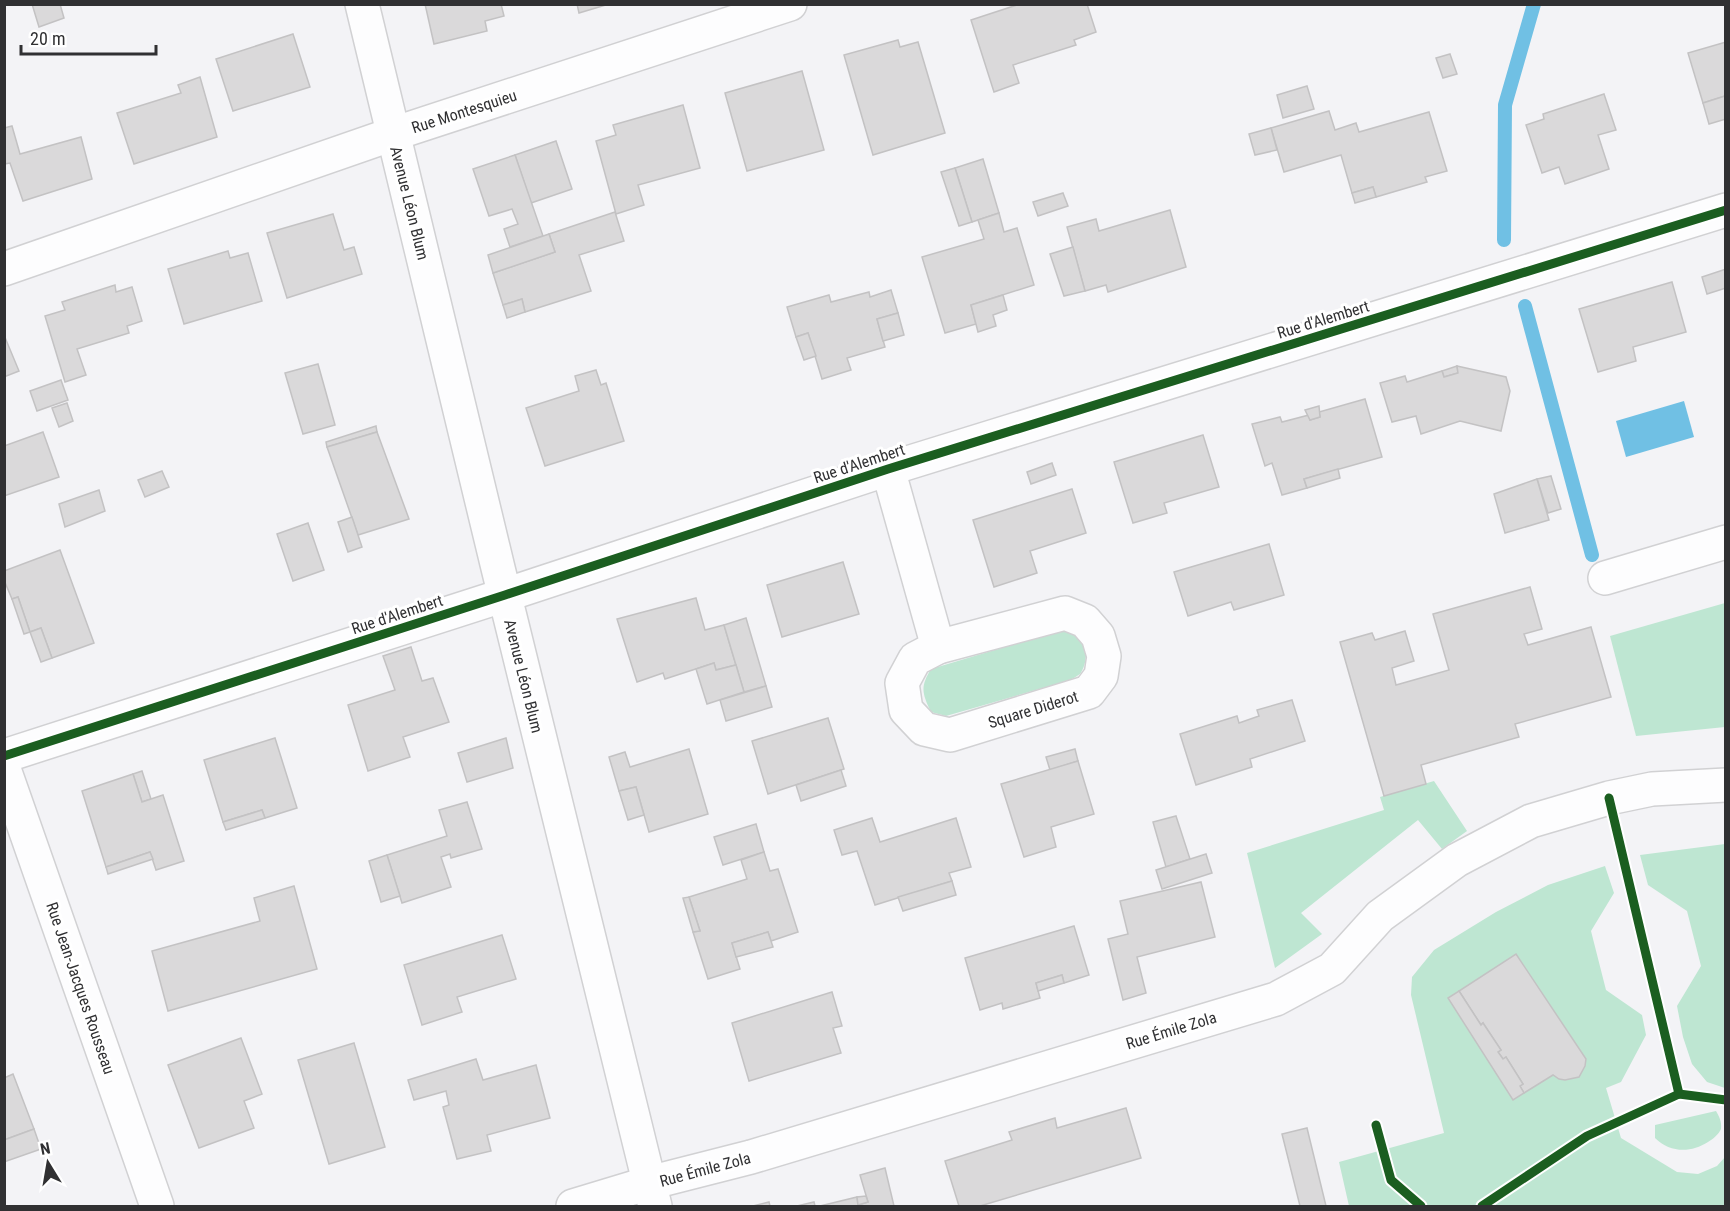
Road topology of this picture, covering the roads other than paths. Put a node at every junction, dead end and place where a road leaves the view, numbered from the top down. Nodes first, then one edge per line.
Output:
1 (362, 4) edge
2 (790, 4) edge
3 (393, 134) junction
4 (1725, 210) edge
5 (4, 269) edge
6 (888, 469) junction
7 (1725, 542) edge
8 (1605, 578) dead end
9 (505, 595) junction
10 (938, 647) junction
11 (4, 756) edge
12 (4, 769) edge
13 (1725, 784) edge
14 (652, 1195) edge
15 (157, 1206) edge
16 (573, 1206) edge

1 - 3 street, Avenue Léon Blum
2 - 3 street, Rue Montesquieu
3 - 5 street, Rue Montesquieu
3 - 9 street, Avenue Léon Blum
4 - 6 street, Rue d'Alembert
6 - 9 street, Rue d'Alembert
6 - 10 street
7 - 8 street
9 - 11 street, Rue d'Alembert
9 - 14 street, Avenue Léon Blum
10 - 10 street, Square Diderot
12 - 15 street, Rue Jean-Jacques Rousseau
13 - 14 street, Rue Émile Zola
14 - 16 street, Rue Émile Zola

